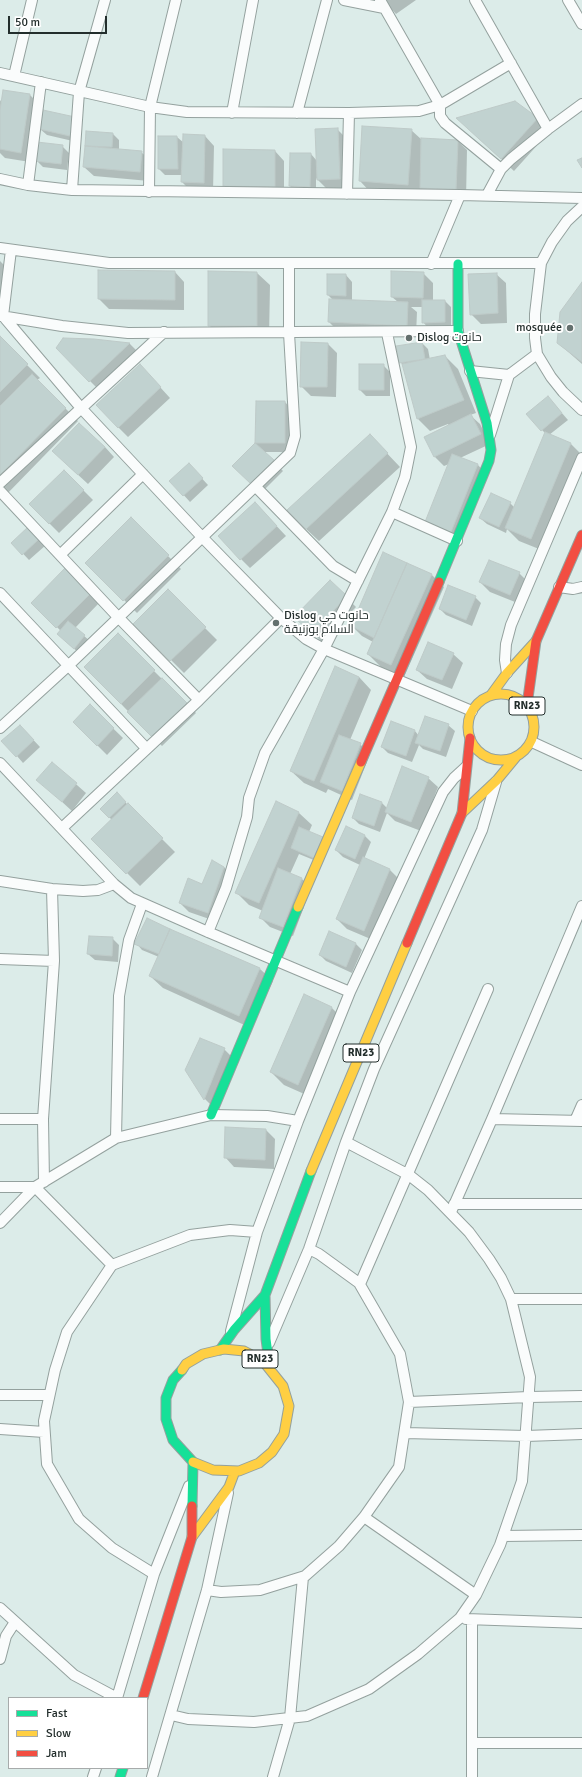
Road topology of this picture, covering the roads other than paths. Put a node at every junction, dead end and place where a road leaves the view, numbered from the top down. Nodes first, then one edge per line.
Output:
1 (32, 0) edge
2 (105, 0) edge
3 (176, 0) edge
4 (253, 0) edge
5 (326, 0) edge
6 (344, 0) edge
7 (475, 0) edge
8 (568, 0) edge
9 (382, 4) edge
10 (582, 24) edge
11 (511, 63) junction
12 (0, 73) edge
13 (14, 76) junction
14 (41, 82) junction
15 (79, 92) junction
16 (582, 104) edge
17 (440, 105) junction
18 (150, 107) junction
19 (232, 113) junction
20 (297, 113) junction
21 (349, 113) junction
22 (548, 129) junction
23 (501, 169) junction
24 (0, 180) edge
25 (28, 185) junction
26 (72, 190) junction
27 (150, 192) junction
28 (347, 194) junction
29 (460, 195) junction
30 (487, 195) junction
31 (582, 198) edge
32 (582, 207) edge
33 (0, 248) edge
34 (11, 250) junction
35 (289, 263) junction
36 (541, 263) junction
37 (431, 264) junction
38 (458, 264) junction
39 (2, 316) edge
40 (164, 332) junction
41 (289, 332) junction
42 (458, 332) junction
43 (387, 333) junction
44 (537, 354) junction
45 (470, 371) junction
46 (509, 375) junction
47 (80, 408) junction
48 (582, 410) edge
49 (490, 437) junction
50 (582, 458) edge
51 (143, 474) junction
52 (0, 483) edge
53 (256, 487) junction
54 (0, 491) edge
55 (392, 512) junction
56 (582, 535) edge
57 (202, 537) junction
58 (457, 541) junction
59 (60, 555) junction
60 (358, 581) junction
61 (559, 587) junction
62 (582, 587) edge
63 (0, 593) edge
64 (118, 618) junction
65 (281, 618) junction
66 (536, 641) junction
67 (324, 649) junction
68 (69, 665) junction
69 (508, 673) junction
70 (395, 679) junction
71 (491, 695) junction
72 (199, 700) junction
73 (527, 705) junction
74 (472, 711) junction
75 (0, 728) edge
76 (470, 738) junction
77 (532, 742) junction
78 (146, 748) junction
79 (516, 758) junction
80 (0, 763) edge
81 (582, 765) edge
82 (466, 767) junction
83 (497, 780) junction
84 (462, 813) junction
85 (62, 828) junction
86 (0, 881) edge
87 (114, 884) junction
88 (52, 889) junction
89 (142, 904) junction
90 (582, 906) edge
91 (208, 932) junction
92 (0, 959) edge
93 (275, 960) junction
94 (54, 961) junction
95 (488, 989) dead end
96 (350, 992) junction
97 (582, 1105) edge
98 (211, 1115) junction
99 (0, 1119) edge
100 (43, 1119) junction
101 (492, 1119) junction
102 (298, 1121) junction
103 (579, 1121) edge
104 (116, 1138) junction
105 (346, 1142) junction
106 (409, 1175) junction
107 (39, 1184) junction
108 (0, 1187) edge
109 (582, 1204) edge
110 (452, 1208) junction
111 (0, 1223) edge
112 (257, 1232) junction
113 (309, 1249) junction
114 (112, 1265) junction
115 (360, 1284) junction
116 (265, 1295) junction
117 (582, 1298) edge
118 (511, 1299) junction
119 (229, 1336) junction
120 (267, 1347) junction
121 (220, 1350) junction
122 (270, 1369) junction
123 (0, 1395) edge
124 (49, 1395) junction
125 (529, 1396) junction
126 (582, 1396) edge
127 (409, 1402) junction
128 (0, 1429) edge
129 (44, 1432) junction
130 (405, 1433) junction
131 (582, 1434) edge
132 (526, 1436) junction
133 (193, 1462) junction
134 (235, 1471) junction
135 (192, 1479) junction
136 (229, 1488) junction
137 (364, 1518) junction
138 (582, 1535) edge
139 (503, 1536) junction
140 (192, 1537) junction
141 (154, 1574) junction
142 (302, 1577) junction
143 (207, 1590) junction
144 (476, 1595) junction
145 (0, 1608) edge
146 (460, 1618) junction
147 (472, 1620) junction
148 (15, 1622) junction
149 (582, 1623) edge
150 (3, 1635) edge
151 (0, 1659) edge
152 (115, 1697) edge
153 (117, 1697) edge
154 (143, 1697) edge
155 (171, 1715) junction
156 (290, 1718) junction
157 (472, 1743) junction
158 (582, 1743) edge
159 (152, 1777) edge
160 (273, 1777) edge
161 (472, 1777) edge

1 - 13 street
2 - 15 street
3 - 18 street
4 - 19 street
5 - 20 street
6 - 9 street
7 - 11 street
8 - 10 street
9 - 17 street
11 - 17 street
11 - 22 street
12 - 13 street
13 - 14 street
14 - 15 street
14 - 25 street
15 - 18 street
15 - 26 street
16 - 22 street
17 - 21 street
17 - 23 street
18 - 19 street
18 - 27 street
19 - 20 street
20 - 21 street
21 - 28 street
22 - 23 street
23 - 30 street
24 - 25 street
25 - 26 street
26 - 27 street
27 - 28 street
28 - 29 street
29 - 30 street
29 - 37 street
30 - 31 street
32 - 36 street
33 - 34 street
34 - 35 street
34 - 39 street
35 - 37 street
35 - 41 street
36 - 38 street
36 - 44 street
37 - 38 street
38 - 42 main road
39 - 40 street
39 - 47 street
40 - 41 street
40 - 47 street
41 - 43 street
41 - 53 street
42 - 43 street
42 - 45 main road
43 - 55 street
44 - 46 street
44 - 48 street
45 - 46 street
45 - 49 main road
46 - 49 street
47 - 51 street
47 - 52 street
49 - 58 main road
50 - 69 street
51 - 57 street
51 - 59 street
53 - 57 street
53 - 60 street
54 - 59 street
55 - 58 street
55 - 60 street
56 - 61 main road, RN23
57 - 64 street
57 - 65 street
58 - 70 main road
59 - 64 street
60 - 67 street
61 - 62 street
61 - 66 main road, RN23
63 - 68 street
64 - 68 street
64 - 72 street
65 - 67 street
65 - 72 street
66 - 69 main road, RN23
66 - 73 main road, RN23
67 - 70 street
67 - 91 street
68 - 75 street
68 - 78 street
69 - 71 main road, RN23
70 - 74 street
70 - 93 main road
71 - 73 main road, RN23
71 - 74 main road, RN23
72 - 78 street
73 - 77 main road, RN23
74 - 76 main road, RN23
76 - 79 main road
76 - 82 main road, RN23
77 - 79 main road, RN23
77 - 81 street
78 - 85 street
79 - 83 main road, RN23
80 - 85 street
82 - 84 main road, RN23
82 - 96 street
83 - 84 main road, RN23
83 - 105 street
84 - 116 main road, RN23
85 - 87 street
86 - 88 street
87 - 88 street
87 - 89 street
88 - 94 street
89 - 91 street
89 - 104 street
90 - 101 street
91 - 93 street
92 - 94 street
93 - 96 street
93 - 98 main road
94 - 100 street
95 - 106 street
96 - 102 street
97 - 103 street
98 - 102 street
98 - 104 street
99 - 100 street
100 - 107 street
101 - 103 street
101 - 110 street
102 - 112 street
104 - 107 street
105 - 106 street
105 - 113 street
106 - 110 street
106 - 115 street
107 - 108 street
107 - 111 street
107 - 114 street
109 - 110 street
110 - 118 street
112 - 114 street
112 - 119 street
113 - 115 street
113 - 120 street
114 - 124 street
115 - 127 street
116 - 119 main road, RN23
116 - 120 main road, RN23
117 - 118 street
118 - 125 street
119 - 121 main road, RN23
120 - 122 main road, RN23
121 - 122 main road, RN23
121 - 133 main road, RN23
122 - 134 main road, RN23
123 - 124 street
124 - 129 street
125 - 126 street
125 - 127 street
125 - 132 street
127 - 130 street
128 - 129 street
129 - 141 street
130 - 132 street
130 - 137 street
131 - 132 street
132 - 139 street
133 - 134 main road, RN23
133 - 135 main road
134 - 136 main road
135 - 140 main road
135 - 141 street
136 - 140 main road
136 - 143 street
137 - 142 street
137 - 144 street
138 - 139 street
139 - 144 street
140 - 154 main road
141 - 153 street
142 - 143 street
142 - 156 street
143 - 155 street
144 - 146 street
145 - 148 street
146 - 147 street
146 - 156 street
147 - 149 street
147 - 157 street
148 - 150 street
148 - 152 street
150 - 151 street
155 - 156 street
155 - 159 street
156 - 160 street
157 - 158 street
157 - 161 street

